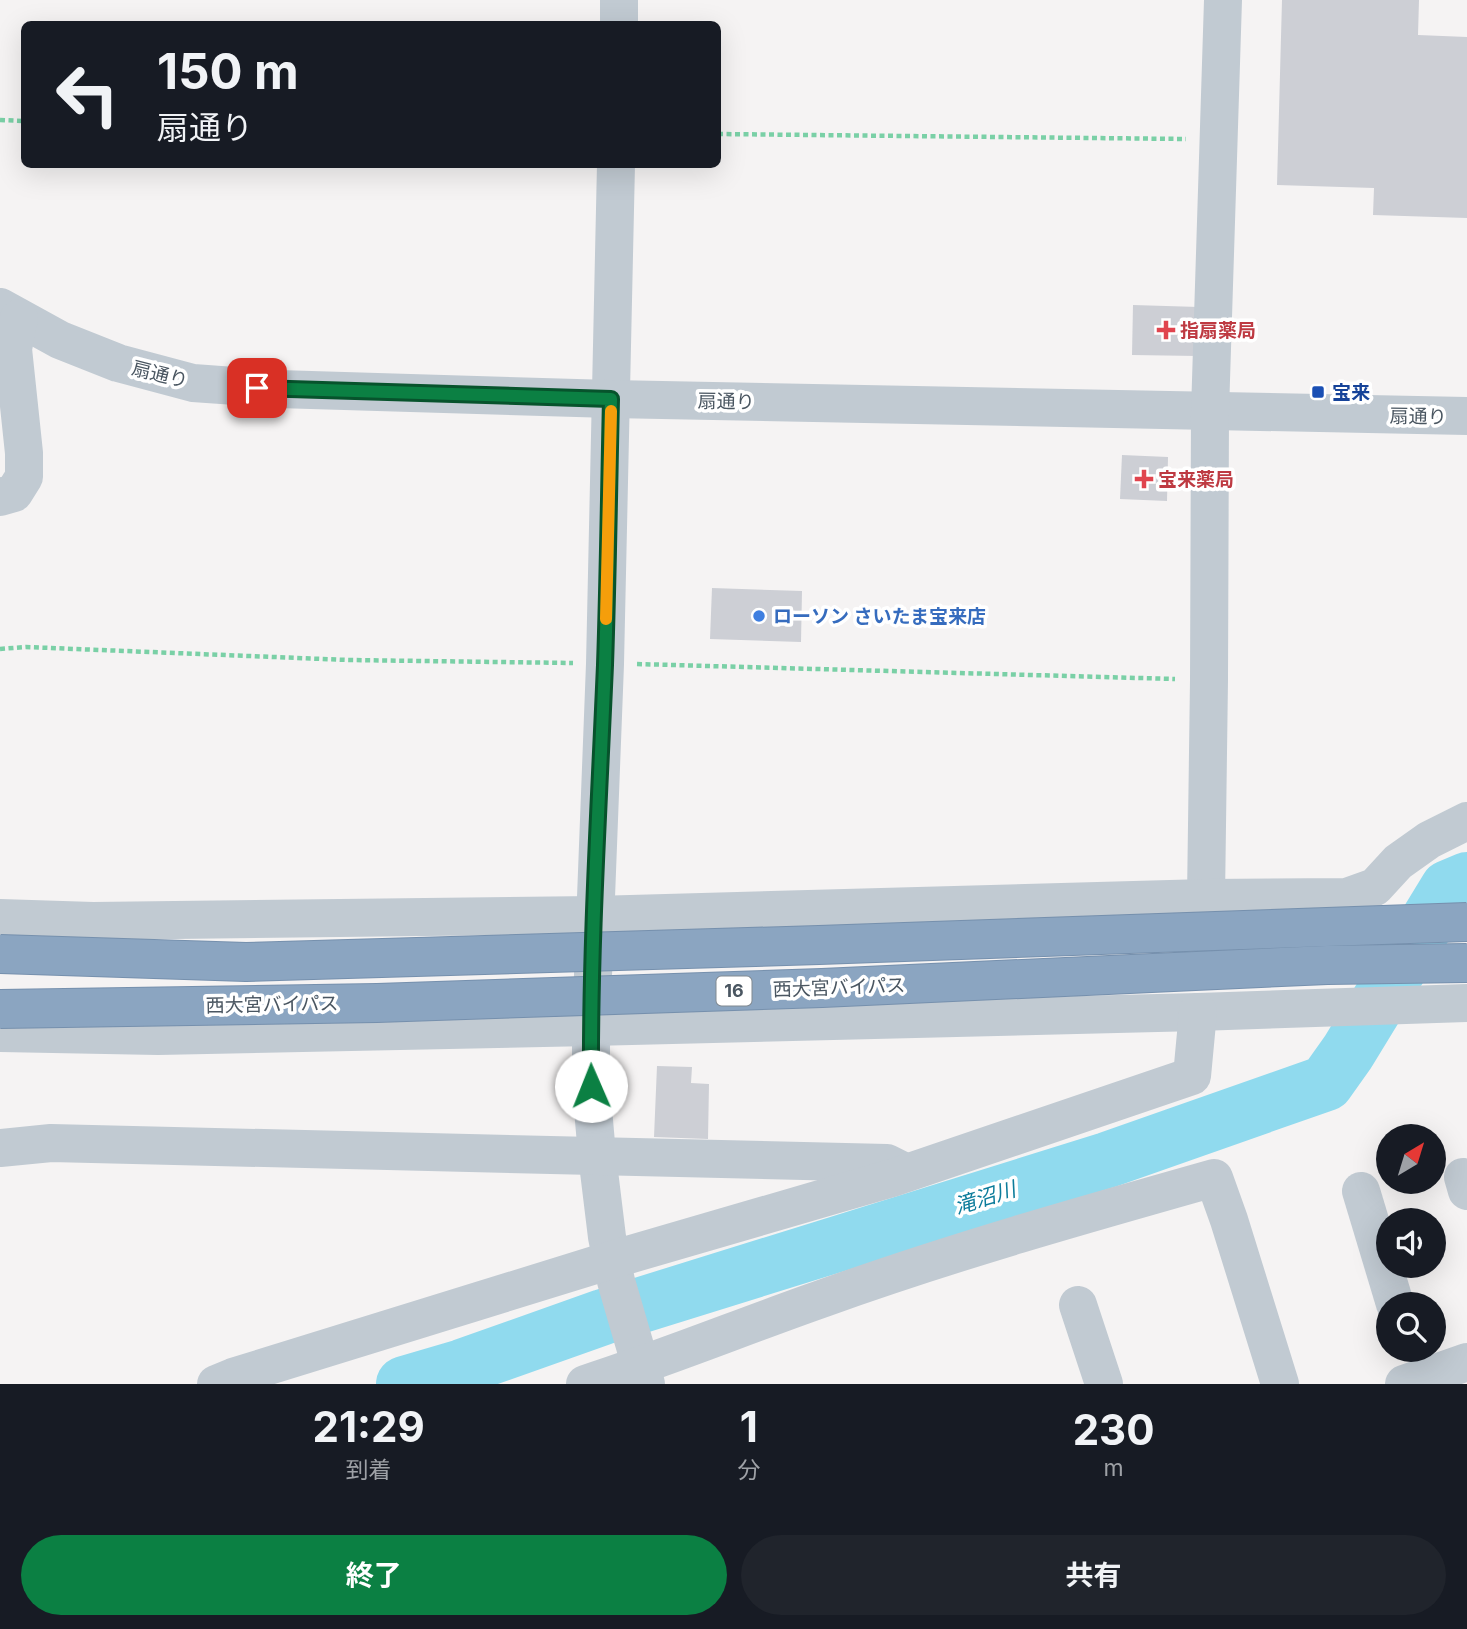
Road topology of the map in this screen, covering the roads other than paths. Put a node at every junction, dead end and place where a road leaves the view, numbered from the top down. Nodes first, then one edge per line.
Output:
1 (619, 0) edge
2 (1223, 0) edge
3 (619, 21) edge
4 (616, 168) edge
5 (10, 312) edge
6 (611, 399) junction
7 (1210, 412) junction
8 (1467, 416) edge
9 (0, 497) edge
10 (1467, 821) edge
11 (1206, 898) junction
12 (594, 915) junction
13 (0, 918) edge
14 (1467, 922) edge
15 (0, 954) edge
16 (1467, 963) edge
17 (1467, 1003) edge
18 (0, 1009) edge
19 (1198, 1012) junction
20 (591, 1027) junction
21 (0, 1033) edge
22 (0, 1148) edge
23 (597, 1155) junction
24 (908, 1173) junction
25 (1361, 1191) dead end
26 (613, 1270) junction
27 (1391, 1292) edge
28 (1078, 1305) dead end
29 (1467, 1362) edge
30 (640, 1365) edge
31 (1410, 1371) edge
32 (216, 1384) edge
33 (585, 1384) edge
34 (1104, 1384) edge
35 (1280, 1384) edge

1 - 3 street
2 - 7 street
4 - 6 street
5 - 6 street, 扇通り
5 - 9 street
6 - 7 street, 扇通り
6 - 12 street
7 - 8 street, 扇通り
7 - 11 street
10 - 11 street
11 - 12 street
12 - 13 street
12 - 20 street
14 - 15 highway, 16, bridge
16 - 18 highway, 西大宮バイパス / 16, bridge
17 - 19 street
19 - 20 street
19 - 24 street
20 - 21 street
20 - 23 street
22 - 23 street
23 - 24 street
23 - 26 street
24 - 26 street
25 - 27 street
26 - 30 street
26 - 32 street
28 - 34 street
29 - 31 street
30 - 33 street
30 - 35 street

